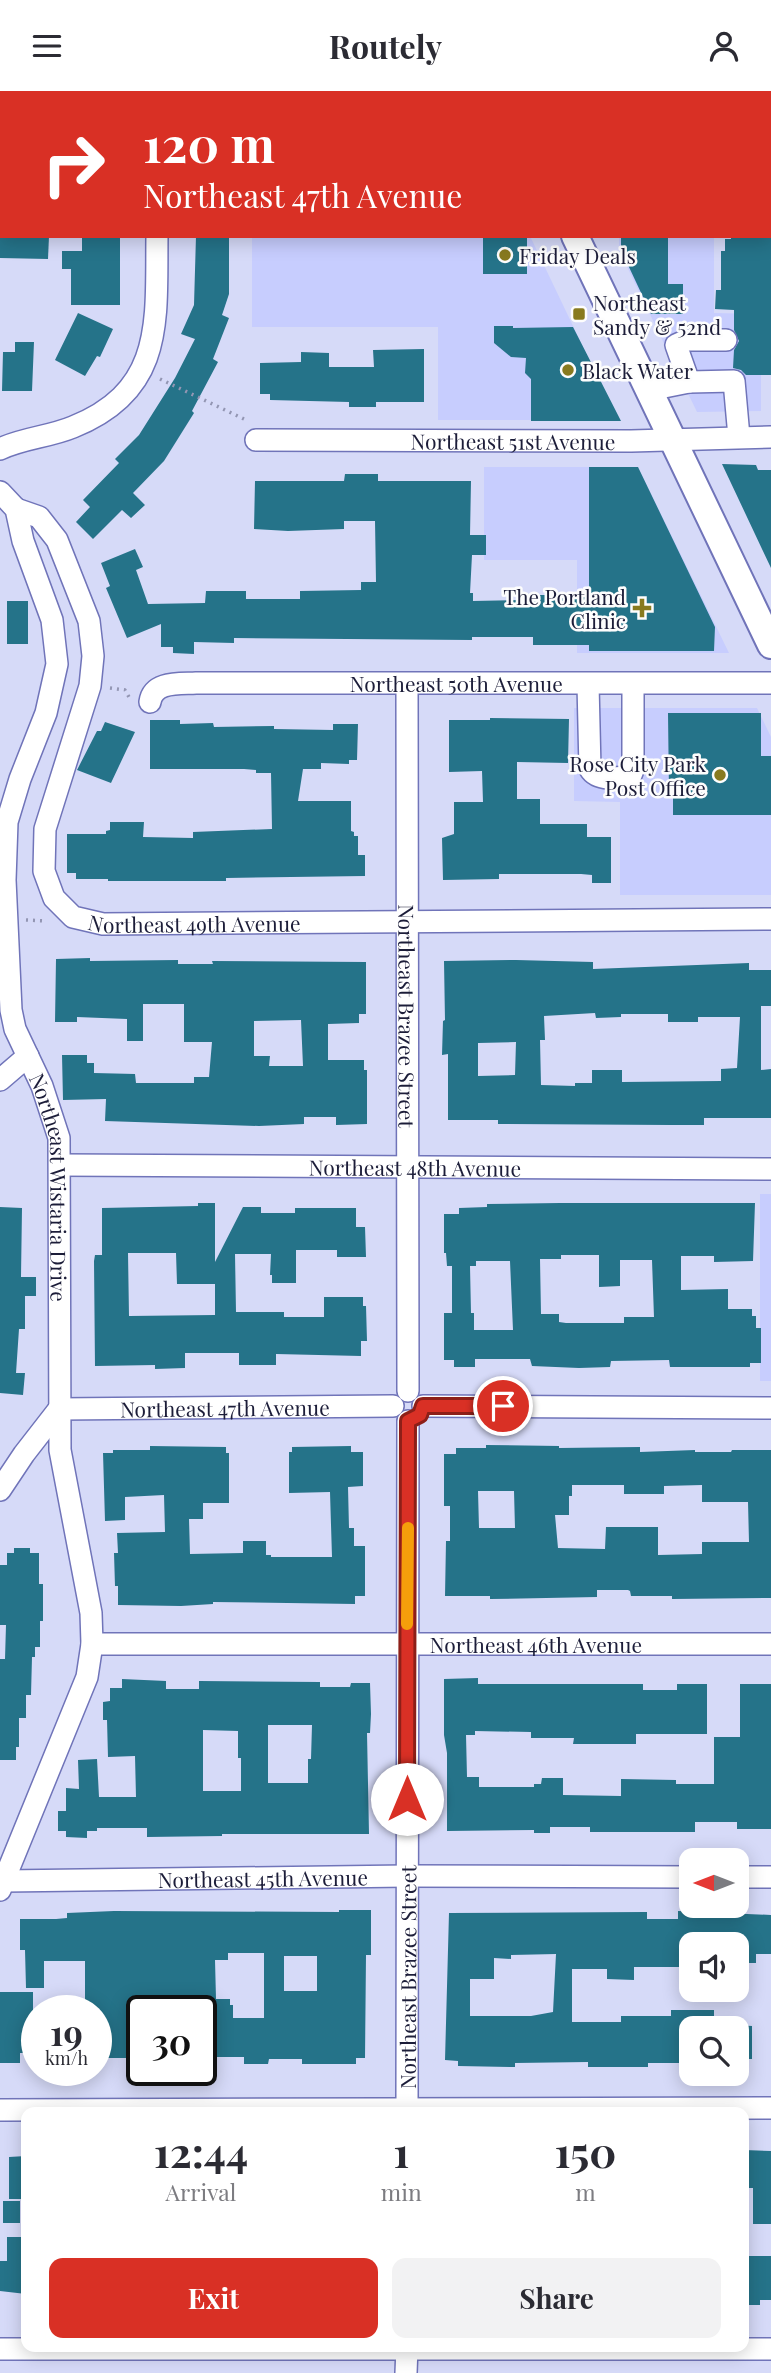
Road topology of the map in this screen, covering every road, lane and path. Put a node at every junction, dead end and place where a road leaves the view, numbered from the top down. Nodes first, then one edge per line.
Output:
1 (157, 238) edge
2 (576, 238) edge
3 (726, 340) dead end
4 (141, 370) junction
5 (689, 382) junction
6 (649, 390) junction
7 (739, 437) junction
8 (771, 437) edge
9 (673, 439) junction
10 (256, 440) joint
11 (0, 449) edge
12 (0, 492) edge
13 (16, 509) junction
14 (769, 636) edge
15 (771, 683) edge
16 (407, 684) junction
17 (588, 684) junction
18 (633, 684) junction
19 (90, 686) junction
20 (150, 702) joint
21 (65, 909) junction
22 (6, 919) junction
23 (771, 919) edge
24 (406, 922) junction
25 (28, 1056) junction
26 (0, 1080) edge
27 (60, 1165) junction
28 (408, 1166) junction
29 (771, 1169) edge
30 (408, 1406) junction
31 (771, 1408) edge
32 (59, 1409) junction
33 (0, 1490) edge
34 (92, 1644) junction
35 (407, 1644) junction
36 (771, 1644) edge
37 (407, 1876) junction
38 (679, 1877) edge
39 (749, 1877) edge
40 (771, 1877) edge
41 (2, 1885) edge
42 (407, 2107) edge
43 (749, 2108) edge
44 (771, 2108) edge
45 (0, 2110) edge
46 (21, 2110) edge
47 (0, 2349) edge
48 (21, 2349) edge
49 (749, 2349) edge
50 (771, 2349) edge
51 (407, 2352) edge
52 (407, 2373) edge

1 - 4 street
2 - 6 main road
3 - 5 street
4 - 10 path
4 - 11 street
5 - 6 street
5 - 7 street
6 - 9 main road
7 - 8 street, Northeast 51st Avenue
7 - 9 street, Northeast 51st Avenue
9 - 10 street, Northeast 51st Avenue
9 - 14 main road
12 - 13 street
13 - 19 street, Northeast 49th Avenue
13 - 22 street, Northeast Wistaria Drive
15 - 18 street, Northeast 50th Avenue
16 - 17 street, Northeast 50th Avenue
16 - 20 street, Northeast 50th Avenue
16 - 24 street, Northeast Brazee Street
17 - 18 street, Northeast 50th Avenue
17 - 18 street
19 - 20 path
19 - 21 street, Northeast 49th Avenue
21 - 22 path
21 - 24 street, Northeast 49th Avenue
22 - 25 street, Northeast Wistaria Drive
23 - 24 street, Northeast 49th Avenue
24 - 28 street, Northeast Brazee Street
25 - 26 street
25 - 27 street, Northeast Wistaria Drive
27 - 28 street, Northeast 48th Avenue
27 - 32 street, Northeast Wistaria Drive
28 - 29 street, Northeast 48th Avenue
28 - 30 street, Northeast Brazee Street
30 - 31 street, Northeast 47th Avenue
30 - 32 street, Northeast 47th Avenue
30 - 35 street, Northeast Brazee Street
32 - 33 street
32 - 34 street, Northeast Wistaria Drive
34 - 35 street, Northeast 46th Avenue
34 - 41 street, Northeast Wistaria Drive
35 - 36 street, Northeast 46th Avenue
35 - 37 street, Northeast Brazee Street
37 - 38 street, Northeast 45th Avenue
37 - 41 street, Northeast 45th Avenue
37 - 42 street, Northeast Brazee Street
39 - 40 street
43 - 44 street
45 - 46 street
47 - 48 street
49 - 50 street
51 - 52 street

